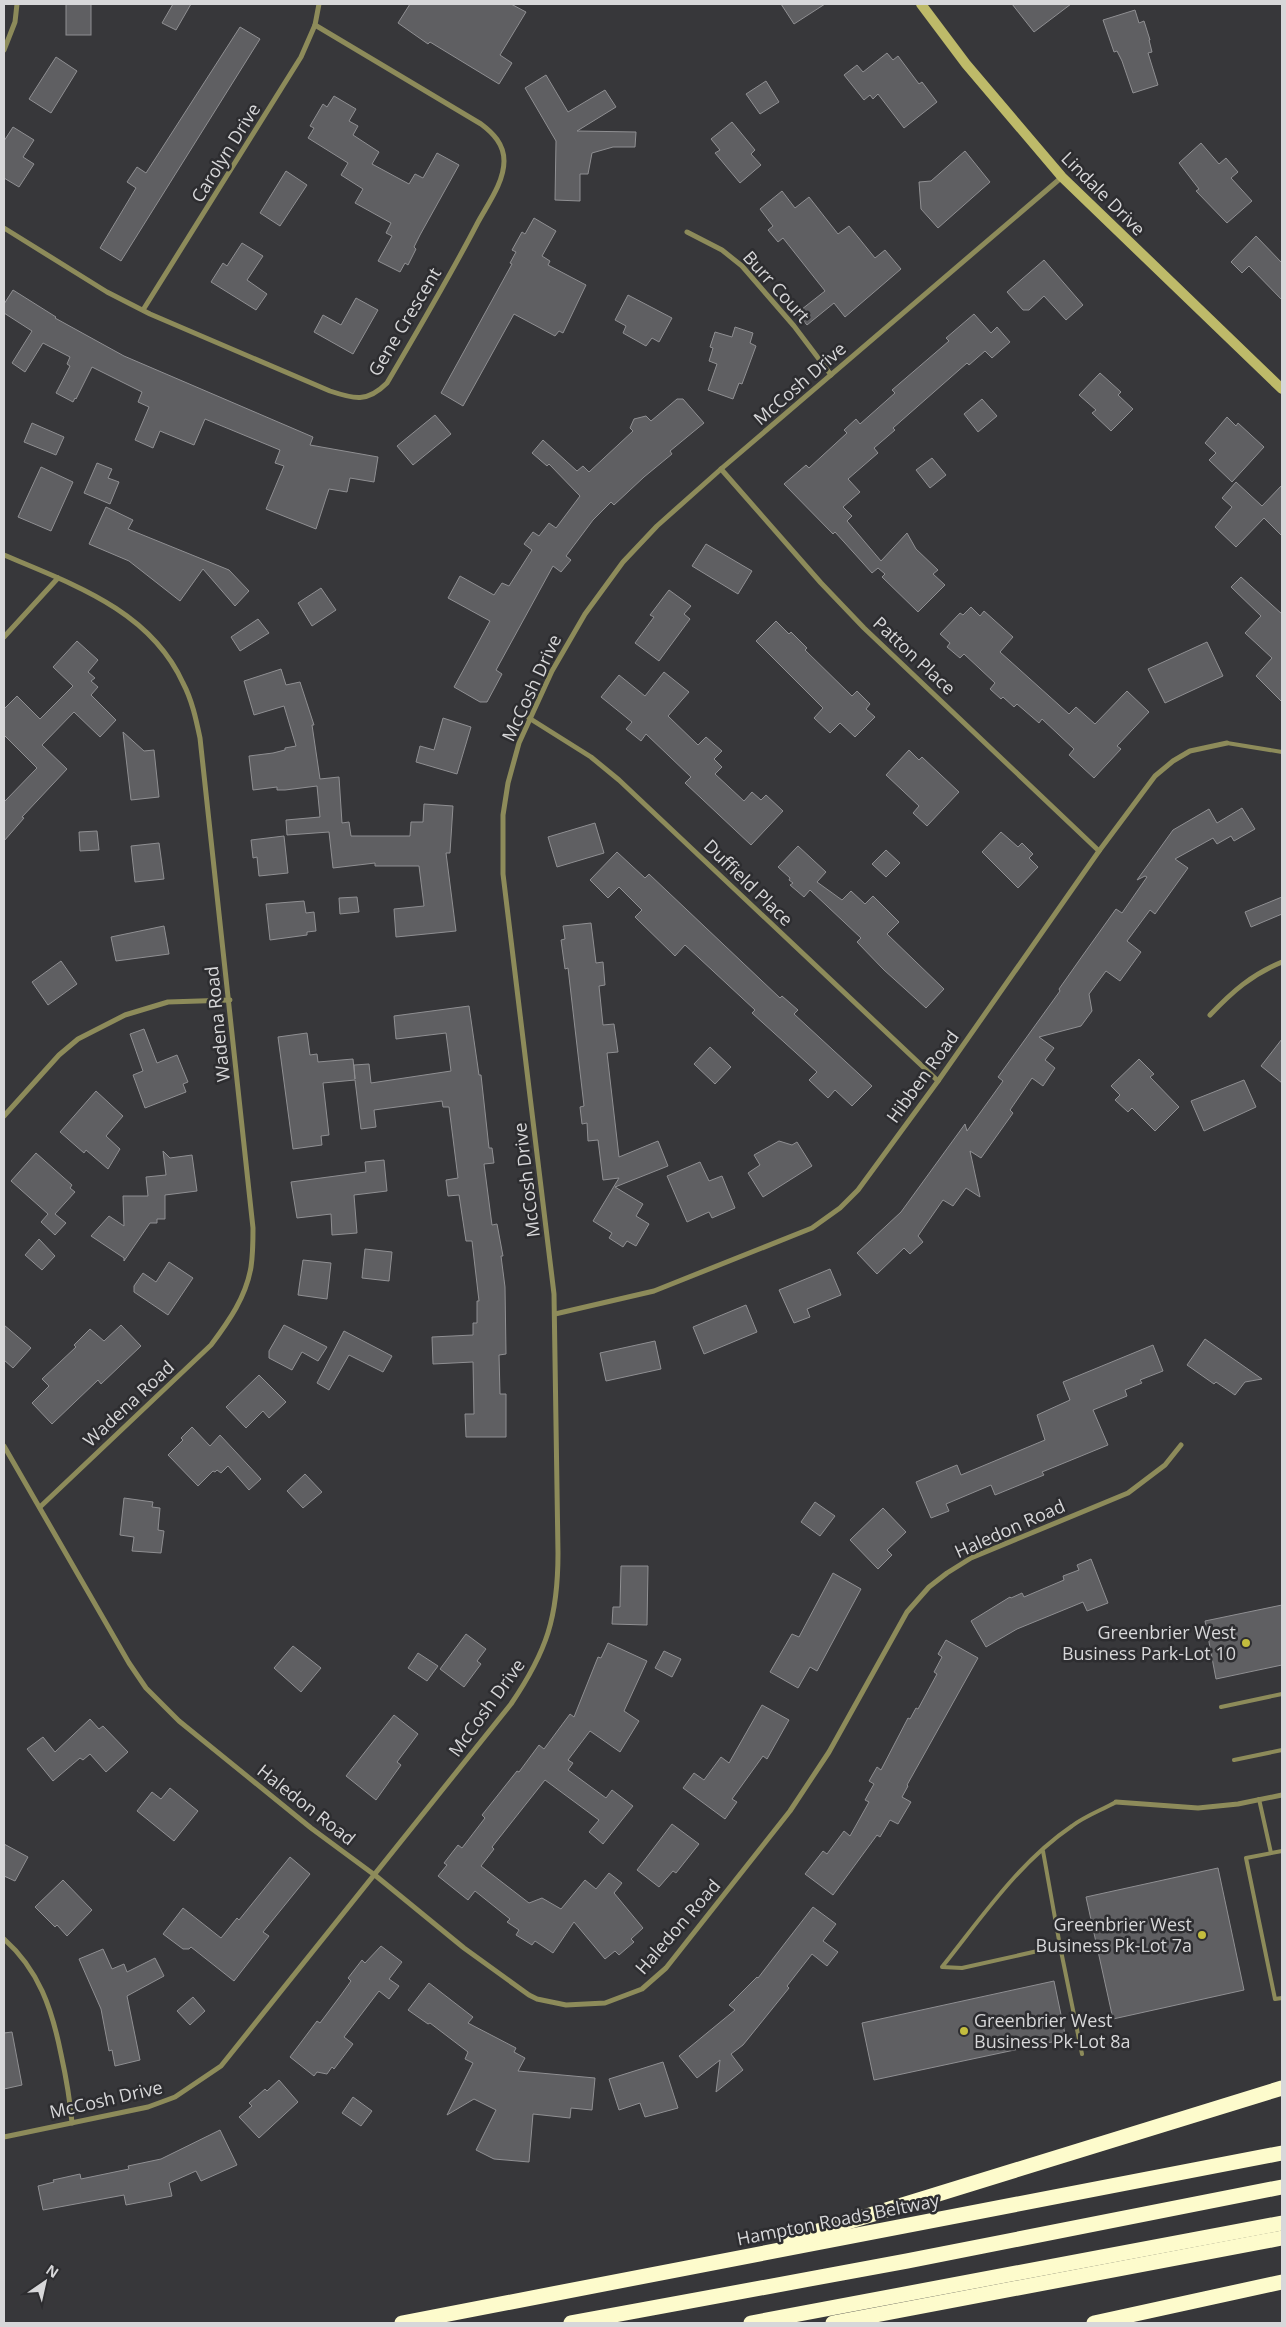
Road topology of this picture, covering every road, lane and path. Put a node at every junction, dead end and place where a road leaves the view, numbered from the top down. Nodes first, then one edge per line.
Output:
1 (17, 4) edge
2 (319, 4) edge
3 (922, 4) edge
4 (315, 25) junction
5 (4, 50) edge
6 (1062, 177) junction
7 (4, 228) edge
8 (687, 232) dead end
9 (143, 310) junction
10 (831, 375) junction
11 (1282, 389) edge
12 (722, 469) junction
13 (4, 555) edge
14 (58, 578) junction
15 (4, 637) edge
16 (529, 718) junction
17 (1227, 743) joint
18 (1282, 752) edge
19 (1099, 851) junction
20 (1282, 962) edge
21 (230, 1000) junction
22 (1210, 1015) dead end
23 (938, 1081) junction
24 (4, 1116) edge
25 (555, 1314) junction
26 (1181, 1445) dead end
27 (4, 1446) edge
28 (40, 1507) junction
29 (1282, 1694) edge
30 (1221, 1706) dead end
31 (1282, 1750) edge
32 (1234, 1760) dead end
33 (1282, 1795) edge
34 (1259, 1800) junction
35 (1116, 1802) joint
36 (1043, 1851) junction
37 (1282, 1851) edge
38 (1271, 1853) junction
39 (376, 1876) junction
40 (4, 1939) edge
41 (1060, 1946) junction
42 (1282, 1998) edge
43 (1082, 2054) dead end
44 (1282, 2088) edge
45 (72, 2123) junction
46 (4, 2136) edge
47 (1282, 2153) edge
48 (1282, 2187) edge
49 (1282, 2224) edge
50 (1282, 2238) edge
51 (718, 2262) junction
52 (1282, 2282) edge
53 (402, 2323) edge
54 (571, 2323) edge
55 (751, 2323) edge
56 (833, 2323) edge
57 (1094, 2323) edge

1 - 5 street
2 - 4 street, Carolyn Drive
3 - 6 street, Lindale Drive
4 - 9 street, Carolyn Drive
4 - 9 street, Gene Crescent
6 - 10 street, McCosh Drive
6 - 11 street, Lindale Drive
7 - 9 street, Gene Crescent
8 - 10 street, Burr Court
10 - 12 street, McCosh Drive
12 - 16 street, McCosh Drive
12 - 19 street, Patton Place
13 - 14 street, Wadena Road
14 - 15 street
14 - 21 street, Wadena Road
16 - 23 street, Duffield Place
16 - 25 street, McCosh Drive
17 - 18 lane
17 - 19 street, Hibben Road
19 - 23 street, Hibben Road
20 - 22 street
21 - 24 street
21 - 28 street, Wadena Road
23 - 25 street, Hibben Road
25 - 39 street, McCosh Drive
26 - 39 street, Haledon Road
27 - 28 street, Haledon Road
28 - 39 street, Haledon Road
29 - 30 lane
31 - 32 lane
33 - 34 street
34 - 35 street
34 - 38 lane
35 - 36 lane
36 - 41 lane
36 - 41 lane
37 - 38 lane
38 - 42 lane
39 - 45 street, McCosh Drive
40 - 45 street
41 - 43 lane
44 - 51 highway
45 - 46 street, McCosh Drive
47 - 51 highway, Hampton Roads Beltway
48 - 54 highway
49 - 55 highway
50 - 56 highway
51 - 53 highway, Hampton Roads Beltway
52 - 57 highway

